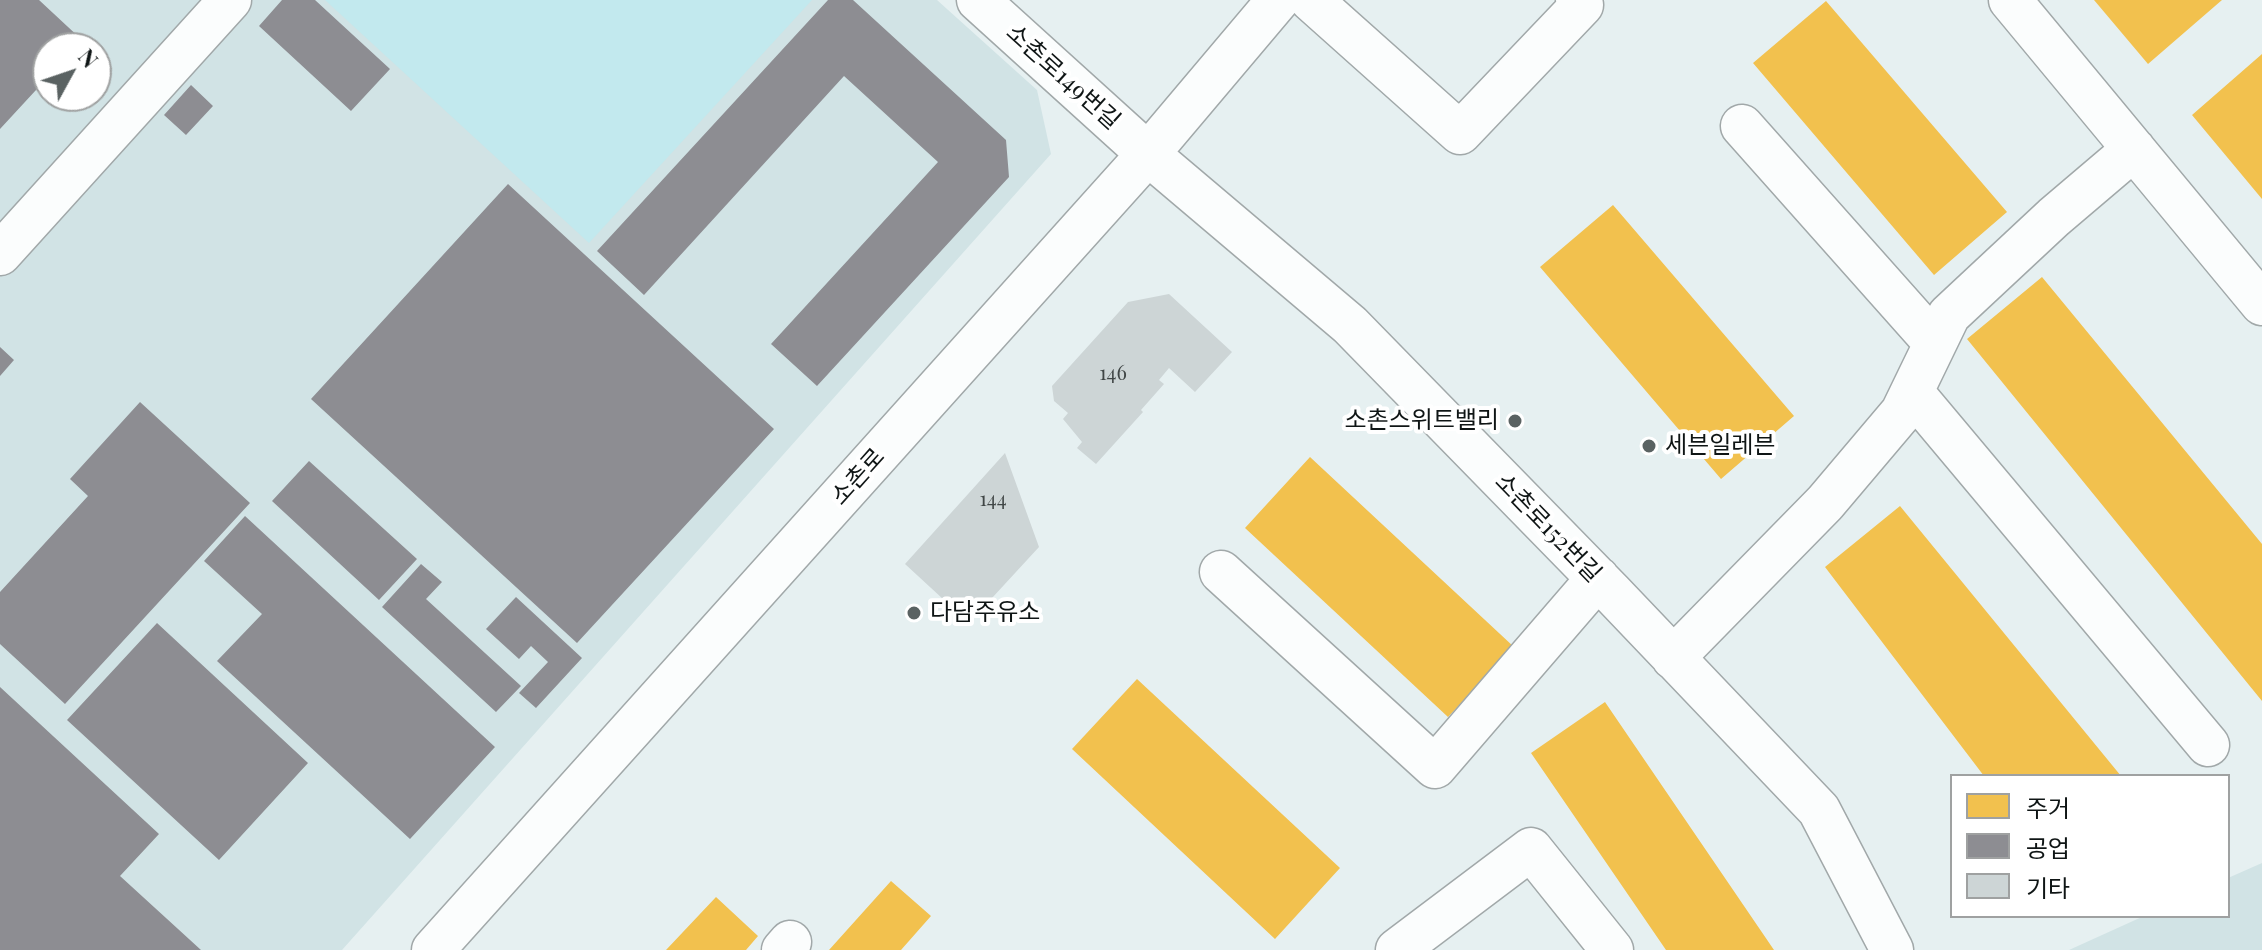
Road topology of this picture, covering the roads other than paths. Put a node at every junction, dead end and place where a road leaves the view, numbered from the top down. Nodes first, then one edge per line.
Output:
1 (230, 0) edge
2 (978, 0) edge
3 (1278, 0) edge
4 (1311, 0) edge
5 (1577, 0) edge
6 (2010, 0) edge
7 (1742, 126) dead end
8 (2134, 149) junction
9 (1148, 154) junction
10 (0, 254) edge
11 (2262, 304) edge
12 (1935, 343) junction
13 (1912, 392) junction
14 (1221, 572) dead end
15 (1598, 578) junction
16 (1673, 658) junction
17 (2208, 745) dead end
18 (433, 950) edge
19 (1397, 950) edge
20 (1612, 950) edge
21 (1892, 950) edge

1 - 10 street
2 - 9 street, 소촌로149번길
3 - 9 street, 소촌로
4 - 5 street
6 - 8 street
7 - 12 street
8 - 11 street
8 - 12 street
9 - 15 street, 소촌로152번길
9 - 18 street, 소촌로
12 - 13 street
13 - 16 street
13 - 17 street
14 - 15 street
15 - 16 street, 소촌로152번길
16 - 21 street, 소촌로152번길
19 - 20 street

